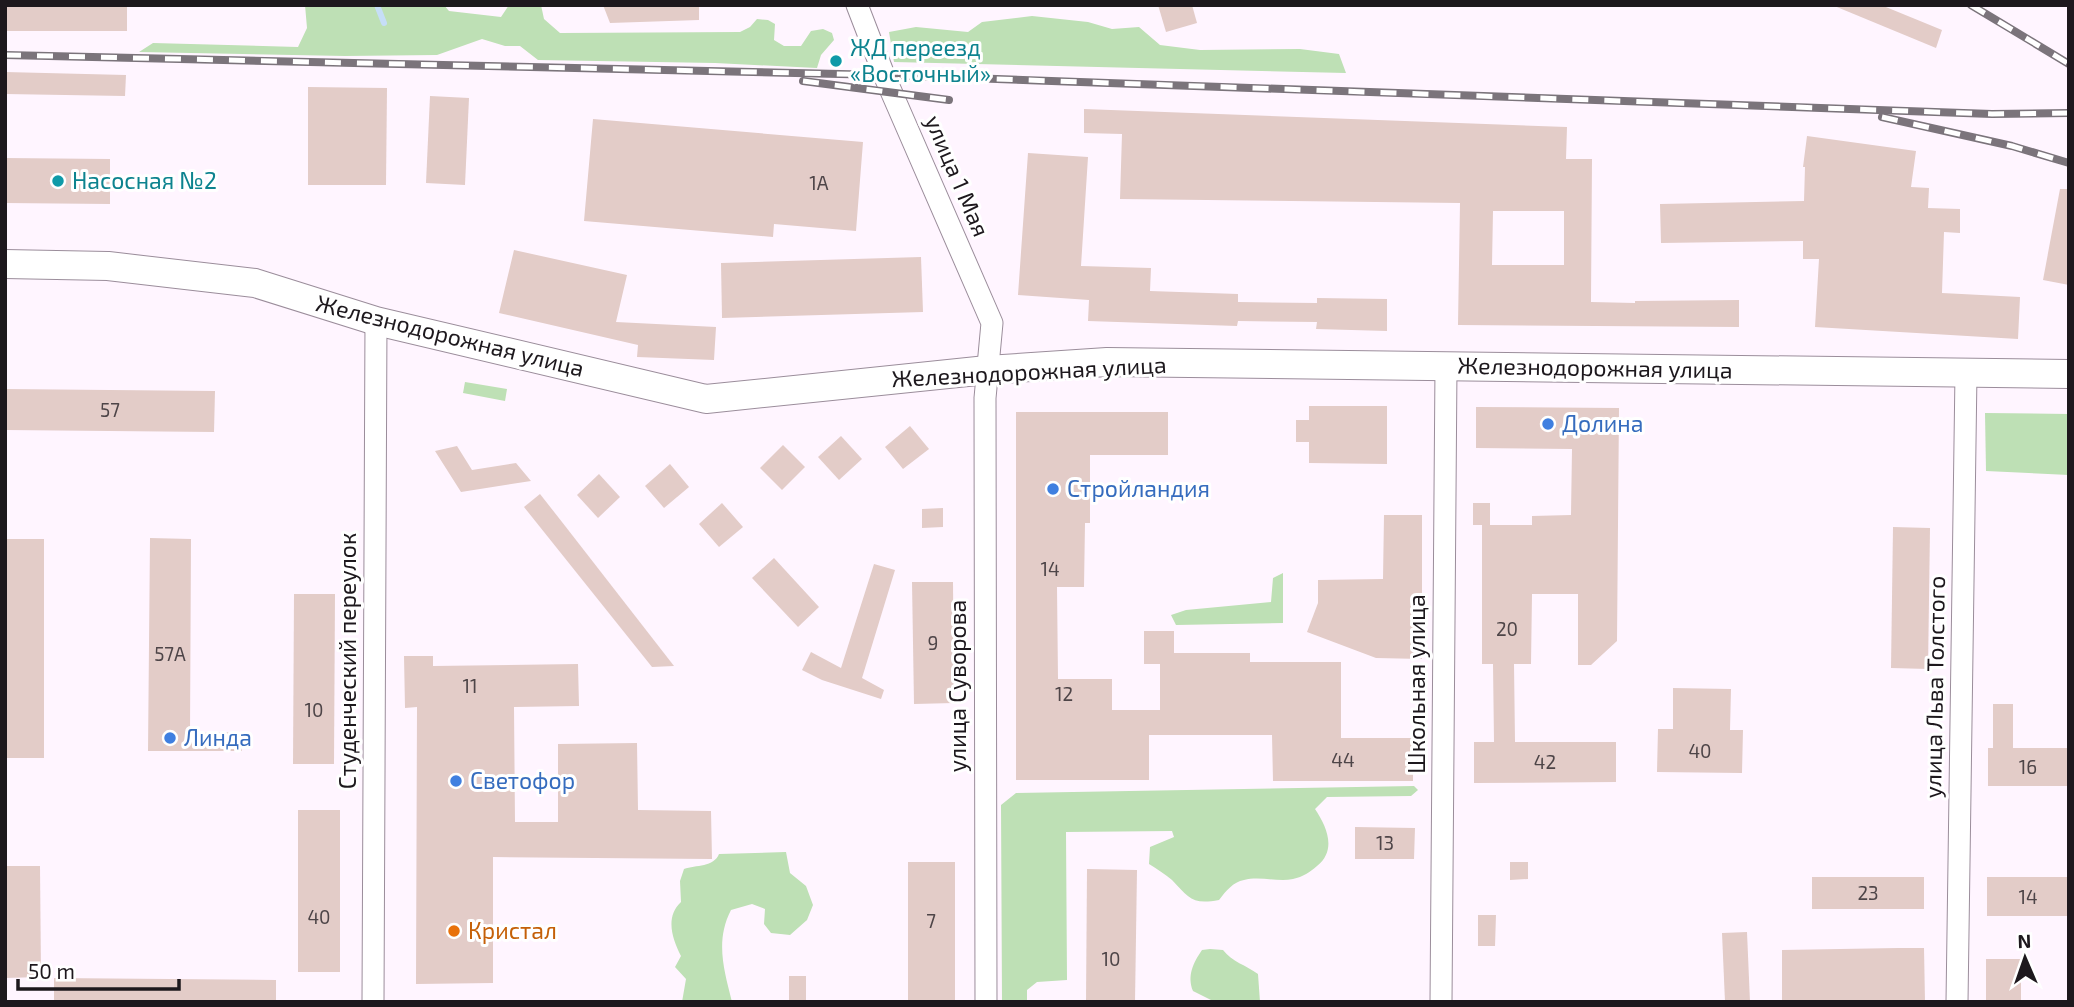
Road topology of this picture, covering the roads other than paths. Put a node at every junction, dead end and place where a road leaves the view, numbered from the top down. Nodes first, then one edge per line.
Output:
1 (857, 5) edge
2 (5, 264) edge
3 (376, 321) junction
4 (1446, 367) junction
5 (987, 370) junction
6 (1966, 373) junction
7 (2069, 374) edge
8 (373, 1002) edge
9 (986, 1002) edge
10 (1441, 1002) edge
11 (1957, 1002) edge

1 - 5 street, улица 1 Мая
2 - 3 main road, Железнодорожная улица
3 - 5 main road, Железнодорожная улица
3 - 8 street, Студенческий переулок
4 - 5 main road, Железнодорожная улица
4 - 6 main road, Железнодорожная улица
4 - 10 street, Школьная улица
5 - 9 street, улица Суворова
6 - 7 main road, Железнодорожная улица
6 - 11 street, улица Льва Толстого

